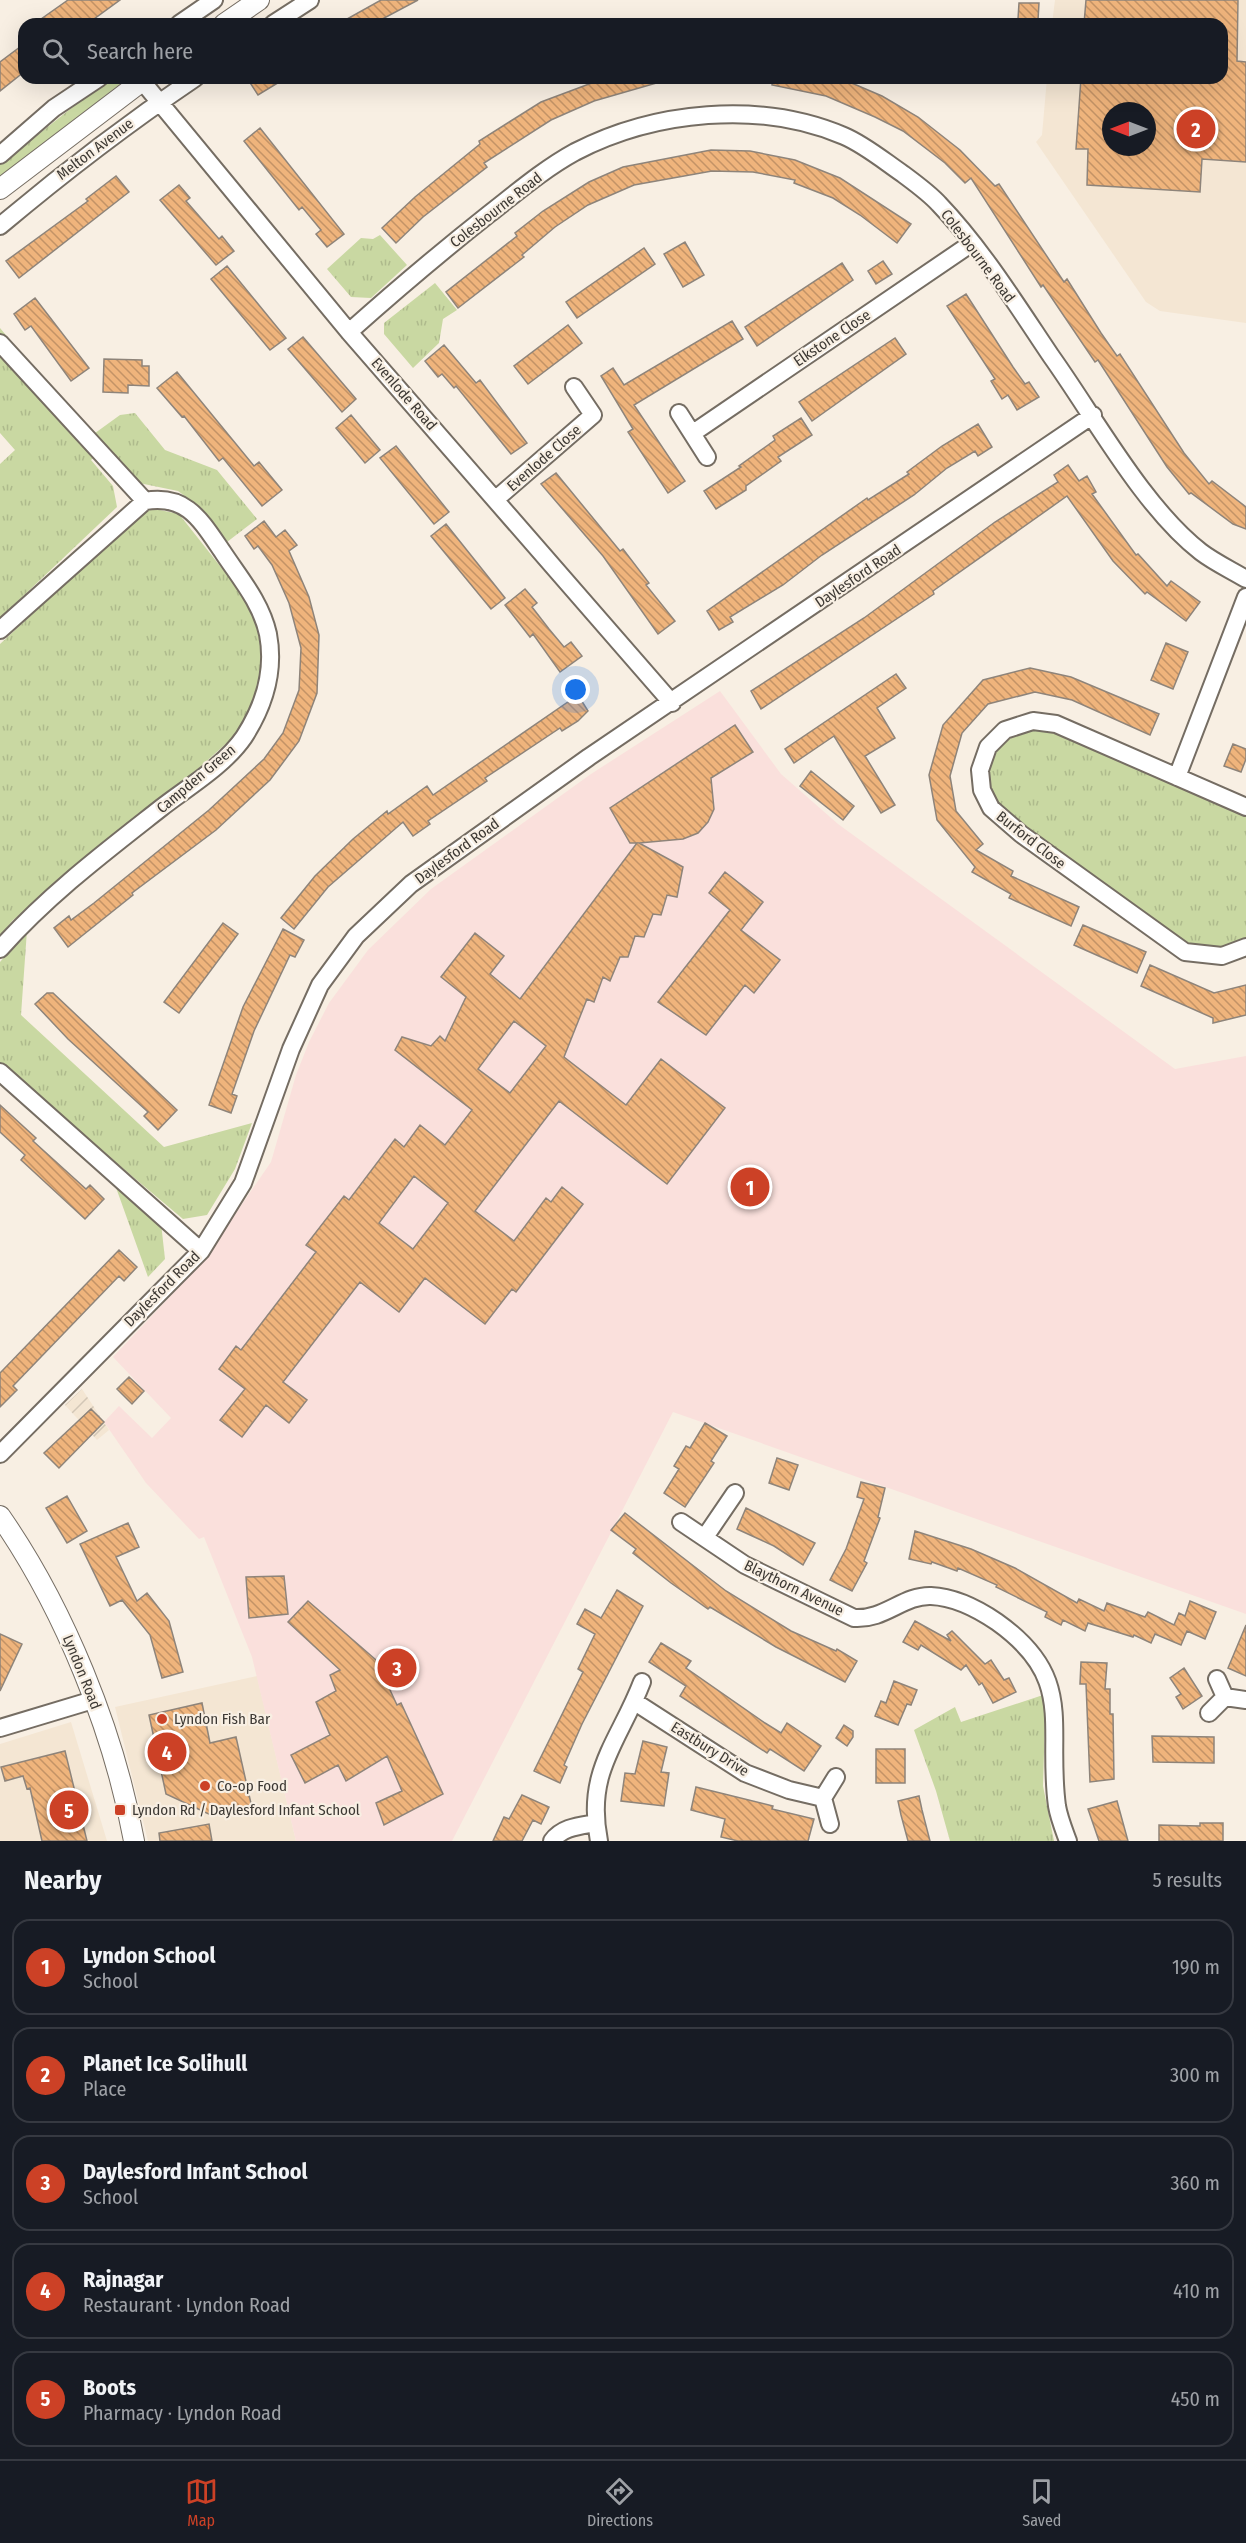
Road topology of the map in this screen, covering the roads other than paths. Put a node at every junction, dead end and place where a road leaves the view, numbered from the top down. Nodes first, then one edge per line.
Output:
1 (214, 0) edge
2 (259, 0) edge
3 (310, 0) edge
4 (188, 18) edge
5 (233, 18) edge
6 (282, 18) edge
7 (90, 84) edge
8 (137, 84) edge
9 (147, 84) edge
10 (186, 84) edge
11 (159, 101) junction
12 (0, 155) edge
13 (0, 189) edge
14 (0, 226) edge
15 (972, 243) junction
16 (349, 332) junction
17 (0, 343) edge
18 (574, 387) dead end
19 (679, 413) dead end
20 (1093, 415) junction
21 (693, 433) junction
22 (707, 457) dead end
23 (496, 499) junction
24 (145, 501) junction
25 (1246, 579) edge
26 (1246, 597) edge
27 (0, 630) edge
28 (672, 703) junction
29 (1177, 777) junction
30 (1246, 807) edge
31 (1246, 947) edge
32 (0, 949) edge
33 (0, 1072) edge
34 (201, 1251) junction
35 (0, 1454) edge
36 (735, 1493) dead end
37 (0, 1516) edge
38 (681, 1522) dead end
39 (705, 1537) junction
40 (1217, 1679) dead end
41 (642, 1682) dead end
42 (1225, 1698) junction
43 (93, 1700) junction
44 (1246, 1700) edge
45 (635, 1702) junction
46 (1209, 1713) dead end
47 (0, 1728) edge
48 (836, 1778) dead end
49 (823, 1798) junction
50 (596, 1823) junction
51 (830, 1824) dead end
52 (134, 1841) edge
53 (552, 1841) edge
54 (599, 1841) edge
55 (1068, 1841) edge

1 - 4 street
2 - 5 street
3 - 6 street
7 - 12 street
8 - 13 street, Melton Avenue
9 - 11 street, Evenlode Road
10 - 11 street, Melton Avenue
11 - 14 street, Melton Avenue
11 - 16 street, Evenlode Road
15 - 16 street, Colesbourne Road
15 - 20 street, Colesbourne Road
15 - 21 street, Elkstone Close
16 - 23 street, Evenlode Road
17 - 24 street
18 - 23 street, Evenlode Close
19 - 21 street
20 - 25 street, Colesbourne Road
20 - 28 street, Daylesford Road
21 - 22 street
23 - 28 street, Evenlode Road
24 - 27 street
24 - 32 street, Campden Green
26 - 29 street
28 - 34 street, Daylesford Road
29 - 30 street, Burford Close
29 - 31 street, Burford Close
33 - 34 street
34 - 35 street, Daylesford Road
36 - 39 street
37 - 43 street, Lyndon Road
38 - 39 street, Blaythorn Avenue
39 - 55 street, Blaythorn Avenue
40 - 42 street
41 - 45 street
42 - 44 street
42 - 46 street
43 - 47 street
43 - 52 street, Lyndon Road
45 - 49 street, Eastbury Drive
45 - 50 street
48 - 49 street
49 - 51 street
50 - 53 street
50 - 54 street

